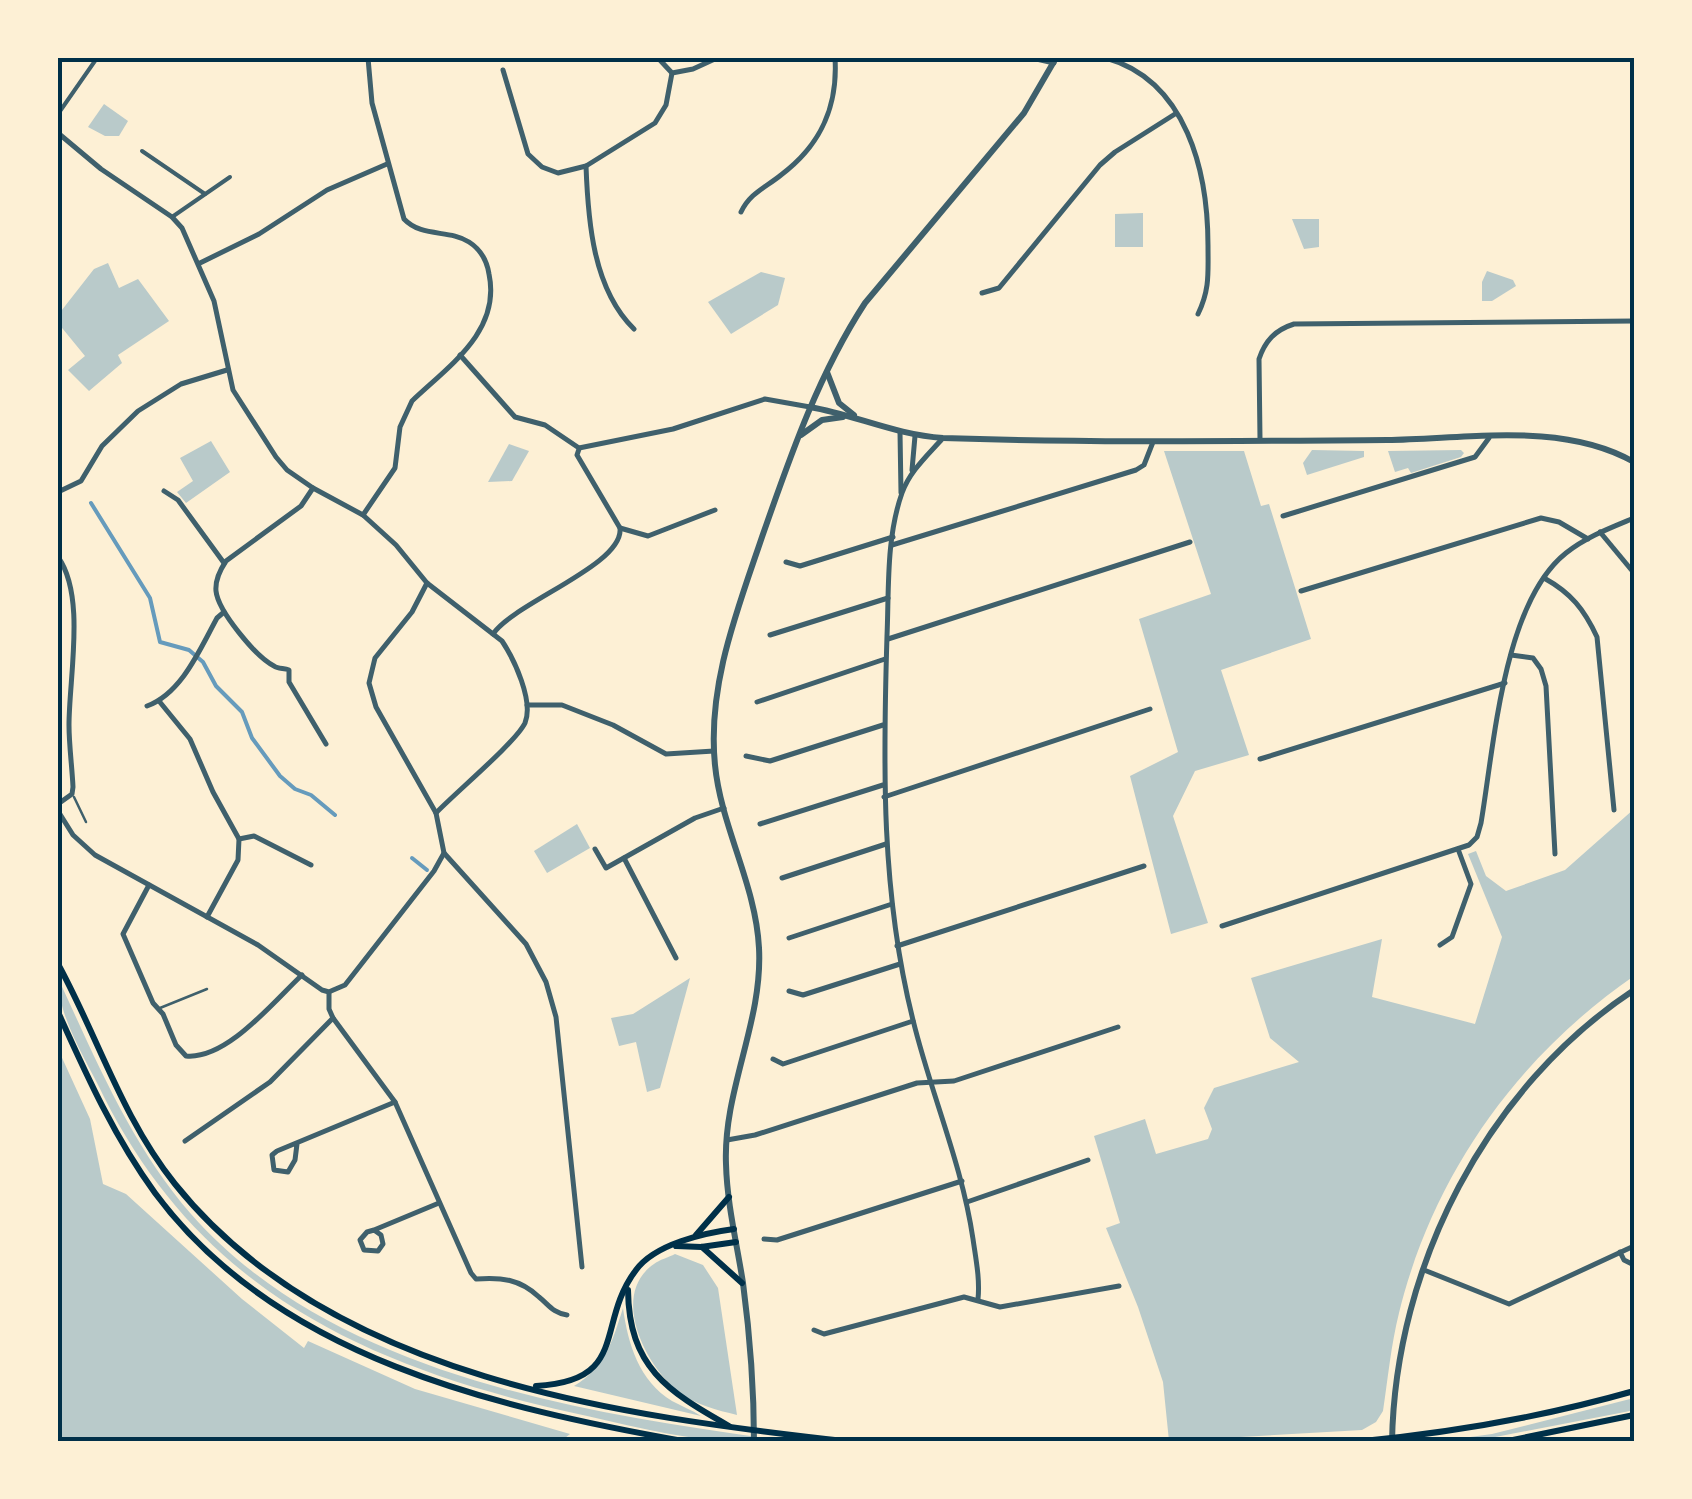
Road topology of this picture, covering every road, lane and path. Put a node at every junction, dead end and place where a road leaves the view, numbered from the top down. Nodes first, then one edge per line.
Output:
1 (97, 58) edge
2 (368, 58) edge
3 (658, 58) edge
4 (718, 58) edge
5 (835, 58) edge
6 (1032, 58) edge
7 (1106, 58) edge
8 (1055, 60) edge
9 (503, 70) dead end
10 (672, 73) junction
11 (58, 114) edge
12 (1176, 114) junction
13 (58, 133) edge
14 (142, 151) dead end
15 (387, 164) junction
16 (586, 166) junction
17 (230, 177) dead end
18 (205, 194) junction
19 (740, 212) dead end
20 (172, 216) junction
21 (199, 263) junction
22 (982, 293) dead end
23 (1198, 314) dead end
24 (1634, 321) edge
25 (634, 330) dead end
26 (460, 356) junction
27 (228, 370) junction
28 (827, 372) junction
29 (810, 407) junction
30 (859, 419) junction
31 (822, 420) junction
32 (900, 432) junction
33 (916, 436) junction
34 (943, 438) junction
35 (1489, 438) junction
36 (797, 439) junction
37 (1154, 439) junction
38 (1260, 439) junction
39 (579, 448) junction
40 (1634, 462) edge
41 (912, 473) junction
42 (313, 488) junction
43 (164, 491) dead end
44 (58, 492) edge
45 (901, 496) junction
46 (715, 510) dead end
47 (362, 515) junction
48 (1283, 516) dead end
49 (1634, 518) edge
50 (620, 528) junction
51 (1600, 532) junction
52 (1588, 539) junction
53 (892, 541) junction
54 (1190, 542) dead end
55 (58, 556) edge
56 (786, 562) dead end
57 (224, 563) junction
58 (1634, 573) edge
59 (1544, 578) junction
60 (427, 583) junction
61 (1301, 591) dead end
62 (888, 598) junction
63 (224, 612) junction
64 (493, 634) junction
65 (770, 635) dead end
66 (887, 639) junction
67 (1512, 655) junction
68 (885, 659) junction
69 (1504, 684) junction
70 (160, 701) junction
71 (758, 702) dead end
72 (527, 704) junction
73 (147, 706) dead end
74 (1150, 709) dead end
75 (883, 725) junction
76 (326, 744) dead end
77 (714, 751) junction
78 (746, 756) dead end
79 (1260, 759) dead end
80 (883, 786) junction
81 (72, 794) junction
82 (884, 797) junction
83 (58, 808) edge
84 (724, 808) junction
85 (1614, 810) dead end
86 (436, 813) junction
87 (86, 822) dead end
88 (760, 824) dead end
89 (239, 839) junction
90 (886, 844) junction
91 (595, 849) dead end
92 (1458, 849) junction
93 (444, 852) junction
94 (1555, 854) dead end
95 (624, 858) junction
96 (311, 865) dead end
97 (1144, 866) dead end
98 (782, 878) dead end
99 (149, 885) junction
100 (892, 904) junction
101 (207, 916) junction
102 (1222, 926) dead end
103 (789, 938) dead end
104 (1440, 945) dead end
105 (896, 946) junction
106 (676, 958) dead end
107 (58, 964) edge
108 (900, 964) junction
109 (302, 975) junction
110 (207, 989) dead end
111 (1634, 990) edge
112 (329, 992) junction
113 (788, 992) dead end
114 (159, 1009) junction
115 (58, 1012) edge
116 (333, 1018) junction
117 (913, 1021) junction
118 (1118, 1027) dead end
119 (772, 1058) dead end
120 (932, 1082) junction
121 (395, 1102) junction
122 (727, 1140) junction
123 (185, 1141) dead end
124 (297, 1144) junction
125 (1088, 1160) dead end
126 (962, 1181) junction
127 (729, 1197) junction
128 (440, 1202) junction
129 (968, 1202) junction
130 (734, 1228) junction
131 (374, 1230) junction
132 (696, 1236) junction
133 (764, 1239) dead end
134 (736, 1242) junction
135 (675, 1246) junction
136 (701, 1246) junction
137 (1634, 1246) edge
138 (1620, 1252) junction
139 (1634, 1265) edge
140 (582, 1267) dead end
141 (1424, 1270) junction
142 (742, 1283) junction
143 (628, 1285) junction
144 (1119, 1286) dead end
145 (978, 1299) junction
146 (566, 1315) dead end
147 (814, 1330) dead end
148 (526, 1386) junction
149 (1634, 1391) edge
150 (1634, 1415) edge
151 (735, 1429) junction
152 (1392, 1440) edge
153 (688, 1442) edge
154 (754, 1442) edge
155 (853, 1442) edge
156 (1354, 1442) edge
157 (1503, 1442) edge

1 - 11 street
2 - 15 street
3 - 10 street
4 - 10 street
5 - 19 street
6 - 8 street
7 - 12 street
8 - 28 street
9 - 16 street
10 - 16 street
12 - 22 street
12 - 23 street
13 - 20 street
14 - 18 street
15 - 21 street
15 - 26 street
16 - 25 street
17 - 18 street
18 - 20 street
20 - 21 street
21 - 27 street
24 - 38 street
26 - 39 street
26 - 47 street
27 - 42 street
27 - 44 street
28 - 29 street
28 - 30 street
29 - 30 street
29 - 31 street
29 - 36 street
29 - 39 street
30 - 31 street
30 - 32 street
31 - 36 street
32 - 33 street
32 - 45 street
33 - 34 street
33 - 41 street
34 - 37 street
34 - 41 street
35 - 38 street
35 - 40 street
35 - 48 street
36 - 77 street
37 - 38 street
37 - 53 street
39 - 50 street
41 - 45 street
42 - 47 street
42 - 57 street
43 - 57 street
45 - 53 street
46 - 50 street
47 - 60 street
49 - 51 street
50 - 64 street
51 - 52 street
51 - 58 street
52 - 59 street
52 - 61 street
53 - 56 street
53 - 62 street
54 - 66 street
55 - 81 street
57 - 63 street
59 - 67 street
59 - 85 street
60 - 64 street
60 - 86 street
62 - 65 street
62 - 66 street
63 - 70 street
63 - 76 street
64 - 72 street
66 - 68 street
67 - 69 street
67 - 94 street
68 - 71 street
68 - 75 street
69 - 79 street
69 - 92 street
70 - 73 street
70 - 89 street
72 - 77 street
72 - 86 street
74 - 82 street
75 - 78 street
75 - 80 street
77 - 84 street
80 - 82 street
80 - 88 street
81 - 83 street
81 - 87 lane
82 - 90 street
83 - 99 street
84 - 95 street
84 - 122 street
86 - 93 street
89 - 96 street
89 - 101 street
90 - 98 street
90 - 100 street
91 - 95 street
92 - 102 street
92 - 104 street
93 - 112 street
93 - 140 street
95 - 106 street
97 - 105 street
99 - 101 street
99 - 114 street
100 - 103 street
100 - 105 street
101 - 109 street
105 - 108 street
107 - 148 main road
108 - 113 street
108 - 117 street
109 - 112 street
109 - 114 street
110 - 114 lane
111 - 141 street
112 - 116 street
115 - 153 main road
116 - 121 street
116 - 123 street
117 - 119 street
117 - 120 street
118 - 120 street
120 - 122 street
120 - 126 street
121 - 124 street
121 - 128 street
122 - 127 street
124 - 124 street
125 - 129 street
126 - 129 street
126 - 133 street
127 - 130 street
127 - 132 main road
128 - 131 street
128 - 146 street
129 - 145 street
130 - 132 main road
130 - 134 street
131 - 131 street
132 - 135 main road
134 - 136 main road
134 - 142 street
135 - 136 main road
135 - 143 main road
136 - 142 main road
137 - 138 street
138 - 139 street
138 - 141 street
141 - 152 street
142 - 154 street
143 - 148 main road
143 - 151 main road
144 - 145 street
145 - 147 street
148 - 151 main road
149 - 152 main road
150 - 157 main road
151 - 155 main road
152 - 156 main road

